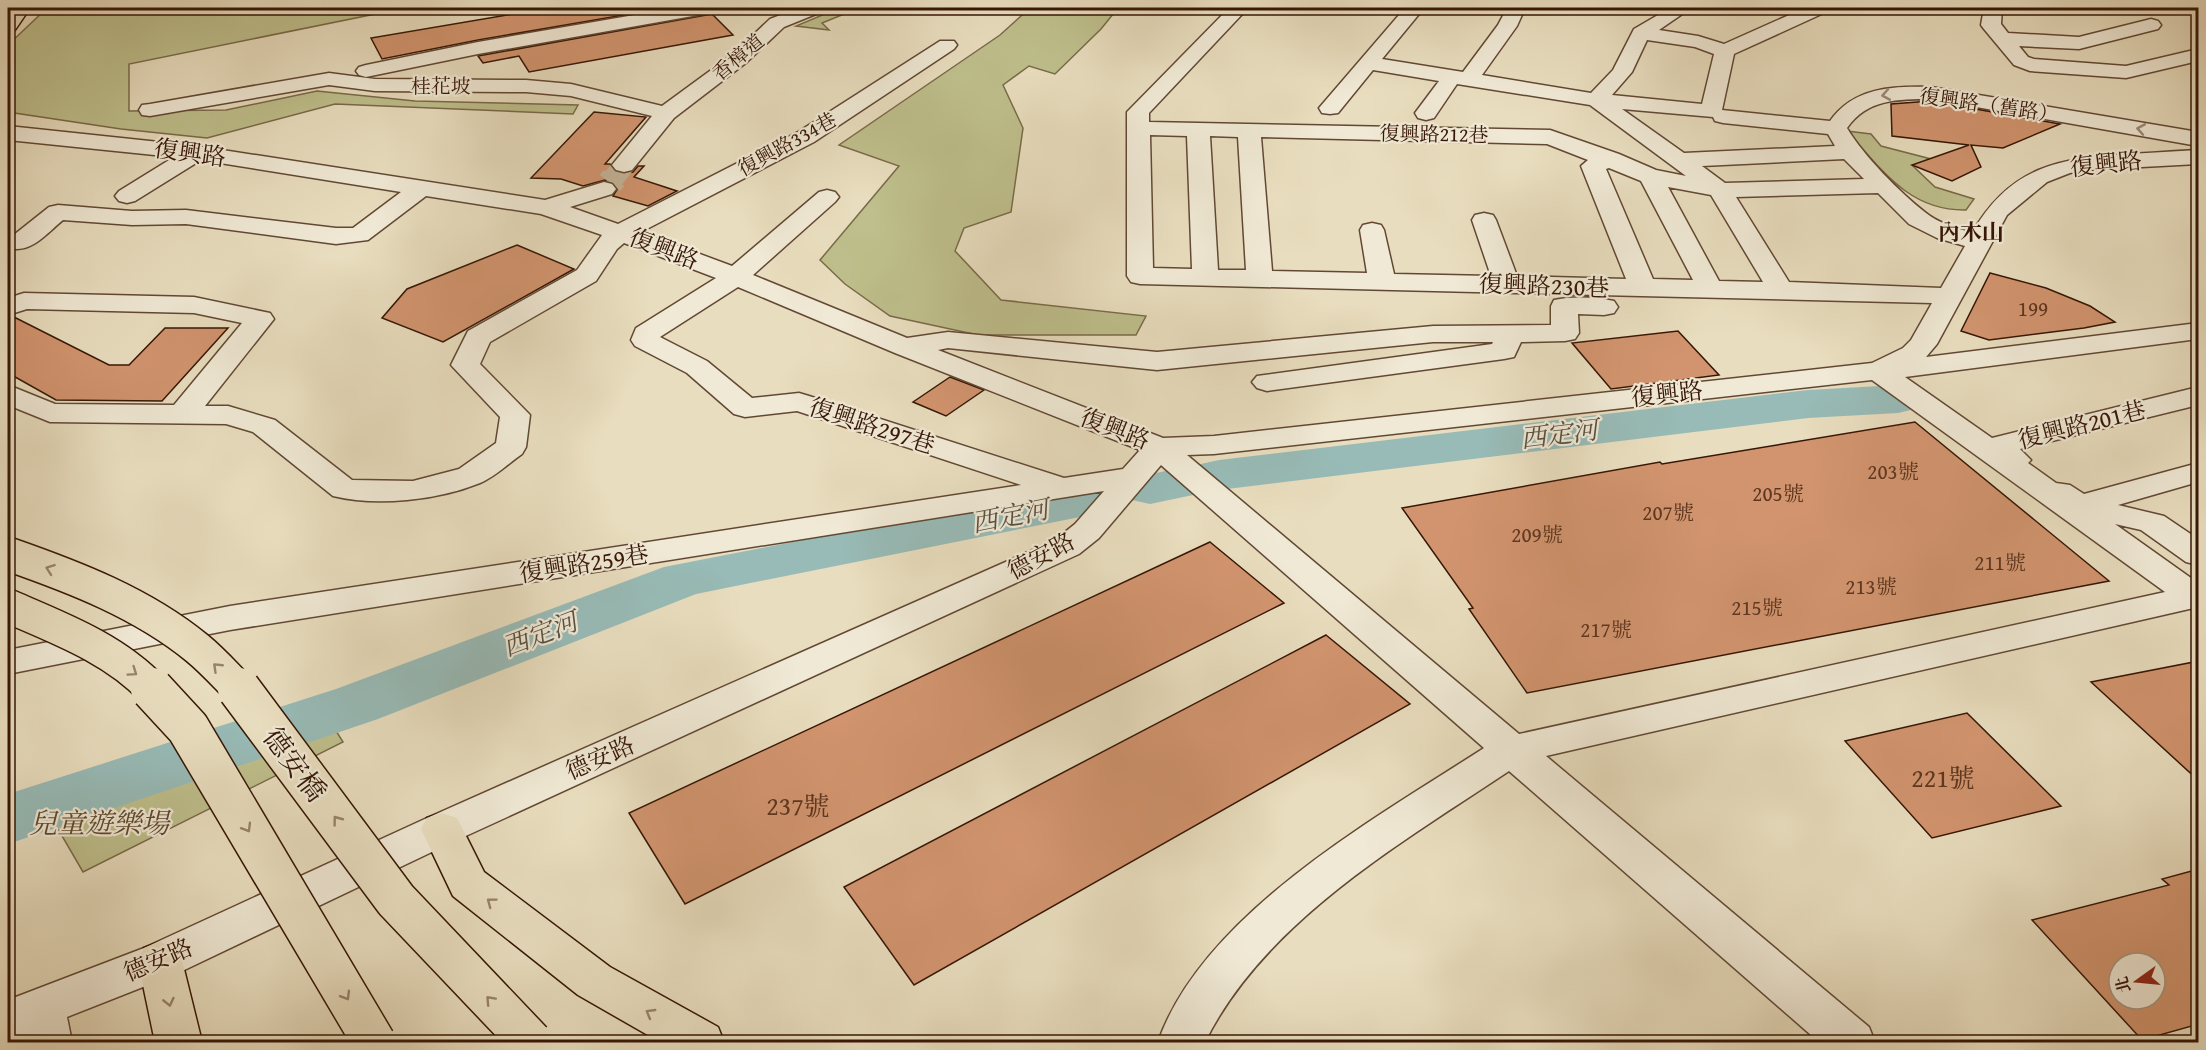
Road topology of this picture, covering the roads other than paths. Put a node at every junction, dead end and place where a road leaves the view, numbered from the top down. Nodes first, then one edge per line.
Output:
1 (21, 8) edge
2 (704, 8) edge
3 (814, 8) edge
4 (1239, 8) edge
5 (1415, 8) edge
6 (1516, 8) edge
7 (1682, 8) edge
8 (1819, 8) edge
9 (1993, 8) edge
10 (2151, 25) dead end
11 (8, 26) edge
12 (1641, 33) junction
13 (2003, 39) junction
14 (947, 45) dead end
15 (1725, 51) junction
16 (2199, 55) edge
17 (1369, 63) junction
18 (462, 69) dead end
19 (1460, 78) junction
20 (329, 79) junction
21 (375, 85) junction
22 (1596, 100) junction
23 (1330, 108) dead end
24 (150, 110) dead end
25 (666, 113) junction
26 (1425, 113) dead end
27 (1723, 116) dead end
28 (1138, 128) junction
29 (1198, 128) junction
30 (1836, 128) junction
31 (1249, 130) junction
32 (8, 133) edge
33 (2199, 140) edge
34 (123, 144) junction
35 (1850, 152) junction
36 (197, 153) junction
37 (2199, 157) edge
38 (1611, 159) junction
39 (1680, 160) junction
40 (93, 161) dead end
41 (1650, 176) junction
42 (613, 179) junction
43 (1882, 186) junction
44 (420, 189) junction
45 (1720, 190) junction
46 (127, 196) dead end
47 (827, 197) dead end
48 (546, 207) junction
49 (583, 218) junction
50 (1484, 220) dead end
51 (1372, 230) dead end
52 (620, 233) junction
53 (19, 243) dead end
54 (1980, 243) junction
55 (1205, 277) junction
56 (734, 278) junction
57 (1260, 278) junction
58 (1382, 281) junction
59 (1508, 284) junction
60 (1636, 288) junction
61 (1710, 288) junction
62 (1781, 290) junction
63 (1948, 296) junction
64 (8, 307) edge
65 (2199, 331) edge
66 (1509, 332) junction
67 (1923, 344) junction
68 (905, 346) junction
69 (1962, 363) junction
70 (1878, 371) junction
71 (1267, 382) dead end
72 (8, 394) edge
73 (2199, 396) edge
74 (183, 414) junction
75 (1159, 447) junction
76 (2199, 472) edge
77 (1134, 477) junction
78 (1061, 487) junction
79 (2079, 506) junction
80 (8, 554) edge
81 (2199, 554) edge
82 (8, 606) edge
83 (17, 655) edge
84 (1511, 750) junction
85 (442, 829) junction
86 (160, 961) junction
87 (33, 1023) edge
88 (179, 1042) edge
89 (374, 1042) edge
90 (531, 1042) edge
91 (701, 1042) edge
92 (1181, 1042) edge
93 (1852, 1042) edge

1 - 11 main road
2 - 20 street
3 - 25 street, 香樟道
4 - 28 street
5 - 17 street
6 - 19 street
7 - 12 street
8 - 15 street
9 - 13 street
10 - 13 street
12 - 15 street
12 - 22 street
13 - 16 street
14 - 52 street, 復興路334巷
15 - 22 street
17 - 19 street
17 - 23 street
18 - 21 street
19 - 22 street
19 - 26 street
20 - 21 street, 桂花坡
20 - 24 street, 桂花坡
21 - 25 street, 桂花坡
22 - 39 street
25 - 42 street
27 - 30 street
28 - 29 street, 復興路212巷
28 - 55 street, 復興路230巷
29 - 31 street, 復興路212巷
29 - 55 street
33 -> 30 street, 復興路（舊路）
30 - 35 street
31 - 38 street, 復興路212巷
31 - 57 street
32 - 34 street, 復興路
34 - 36 street, 復興路
34 - 40 street
35 - 39 street
35 - 43 street
36 - 44 street, 復興路
36 - 46 street
37 - 54 street, 復興路
38 - 41 street, 復興路212巷
38 - 60 street
39 - 45 street
41 - 45 street, 復興路212巷
41 - 61 street
42 - 48 street
42 - 49 street
43 - 45 street, 復興路212巷
43 - 54 street
44 - 48 street, 復興路
44 - 53 street
45 - 62 street
47 - 56 street, 復興路297巷
48 - 49 street, 復興路
49 - 52 street, 復興路
50 - 59 street
51 - 58 street
52 - 56 street, 復興路
52 - 74 street, 復興路334巷
54 - 63 street, 復興路
55 - 57 street, 復興路230巷
56 - 68 street, 復興路
56 - 78 street, 復興路297巷
57 - 58 street, 復興路230巷
58 - 59 street, 復興路230巷
59 - 60 street, 復興路230巷
60 - 61 street, 復興路230巷
60 - 66 street
61 - 62 street, 復興路230巷
62 - 63 street, 復興路230巷
63 - 67 street, 復興路
64 - 74 street
65 - 69 street
66 - 68 street
66 - 71 street
67 - 69 street
67 - 70 street, 復興路
68 - 75 street, 復興路
69 - 70 street
70 - 75 street, 復興路
70 - 84 street
72 - 74 street
73 - 79 street, 復興路201巷
75 - 77 street, 德安路
75 - 84 street
76 - 79 street
77 - 78 street, 復興路259巷
77 - 85 street, 德安路
78 - 83 street, 復興路259巷
79 - 81 street, 復興路201巷
90 -> 80 main road, 德安橋, bridge
82 -> 89 main road, bridge
84 - 92 street
84 - 93 street
85 - 86 street, 德安路
91 -> 85 main road
86 - 87 street, 德安路
86 -> 88 main road

